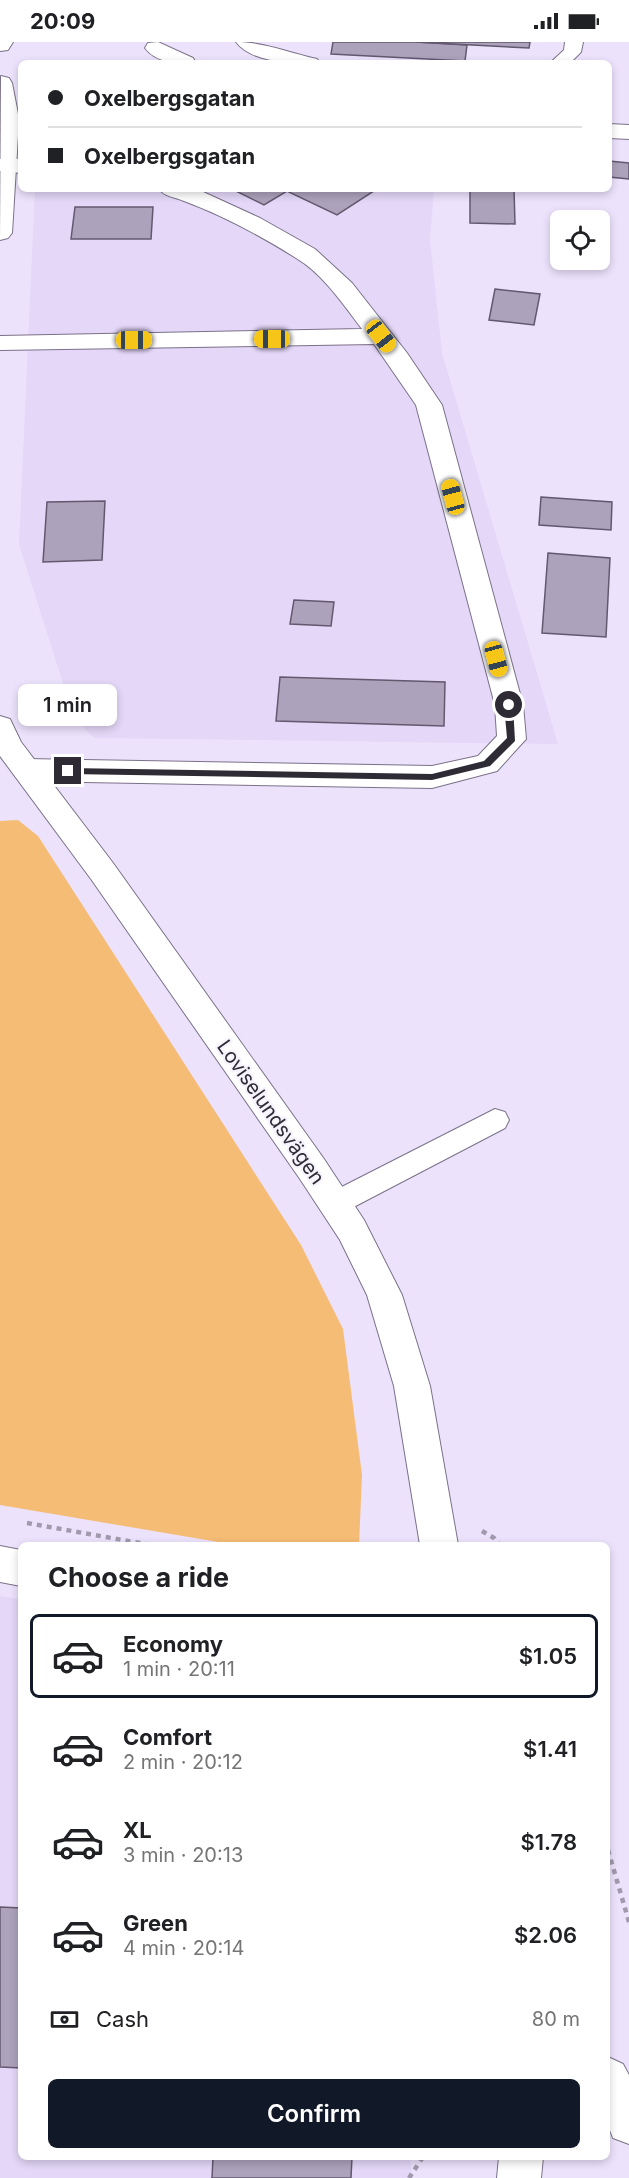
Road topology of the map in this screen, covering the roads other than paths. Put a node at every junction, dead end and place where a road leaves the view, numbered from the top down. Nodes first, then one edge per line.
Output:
1 (246, 42) edge
2 (574, 42) edge
3 (155, 51) edge
4 (178, 60) edge
5 (298, 60) edge
6 (563, 60) edge
7 (1, 82) edge
8 (18, 93) edge
9 (612, 131) edge
10 (629, 132) edge
11 (14, 155) edge
12 (181, 192) edge
13 (0, 233) edge
14 (381, 336) junction
15 (0, 343) edge
16 (8, 748) edge
17 (495, 1120) dead end
18 (334, 1204) junction
19 (438, 1542) edge
20 (0, 1564) edge
21 (18, 1567) edge
22 (610, 2083) edge
23 (629, 2122) edge
24 (521, 2160) edge
25 (519, 2178) edge

1 - 5 lane
2 - 6 lane
3 - 4 street
7 - 8 street
7 - 11 street
9 - 10 street
11 - 13 street
12 - 14 street
14 - 15 street
14 - 16 street
16 - 18 street, Loviselundsvägen
17 - 18 lane
18 - 19 street, Loviselundsvägen
20 - 21 street
22 - 23 street
24 - 25 street

